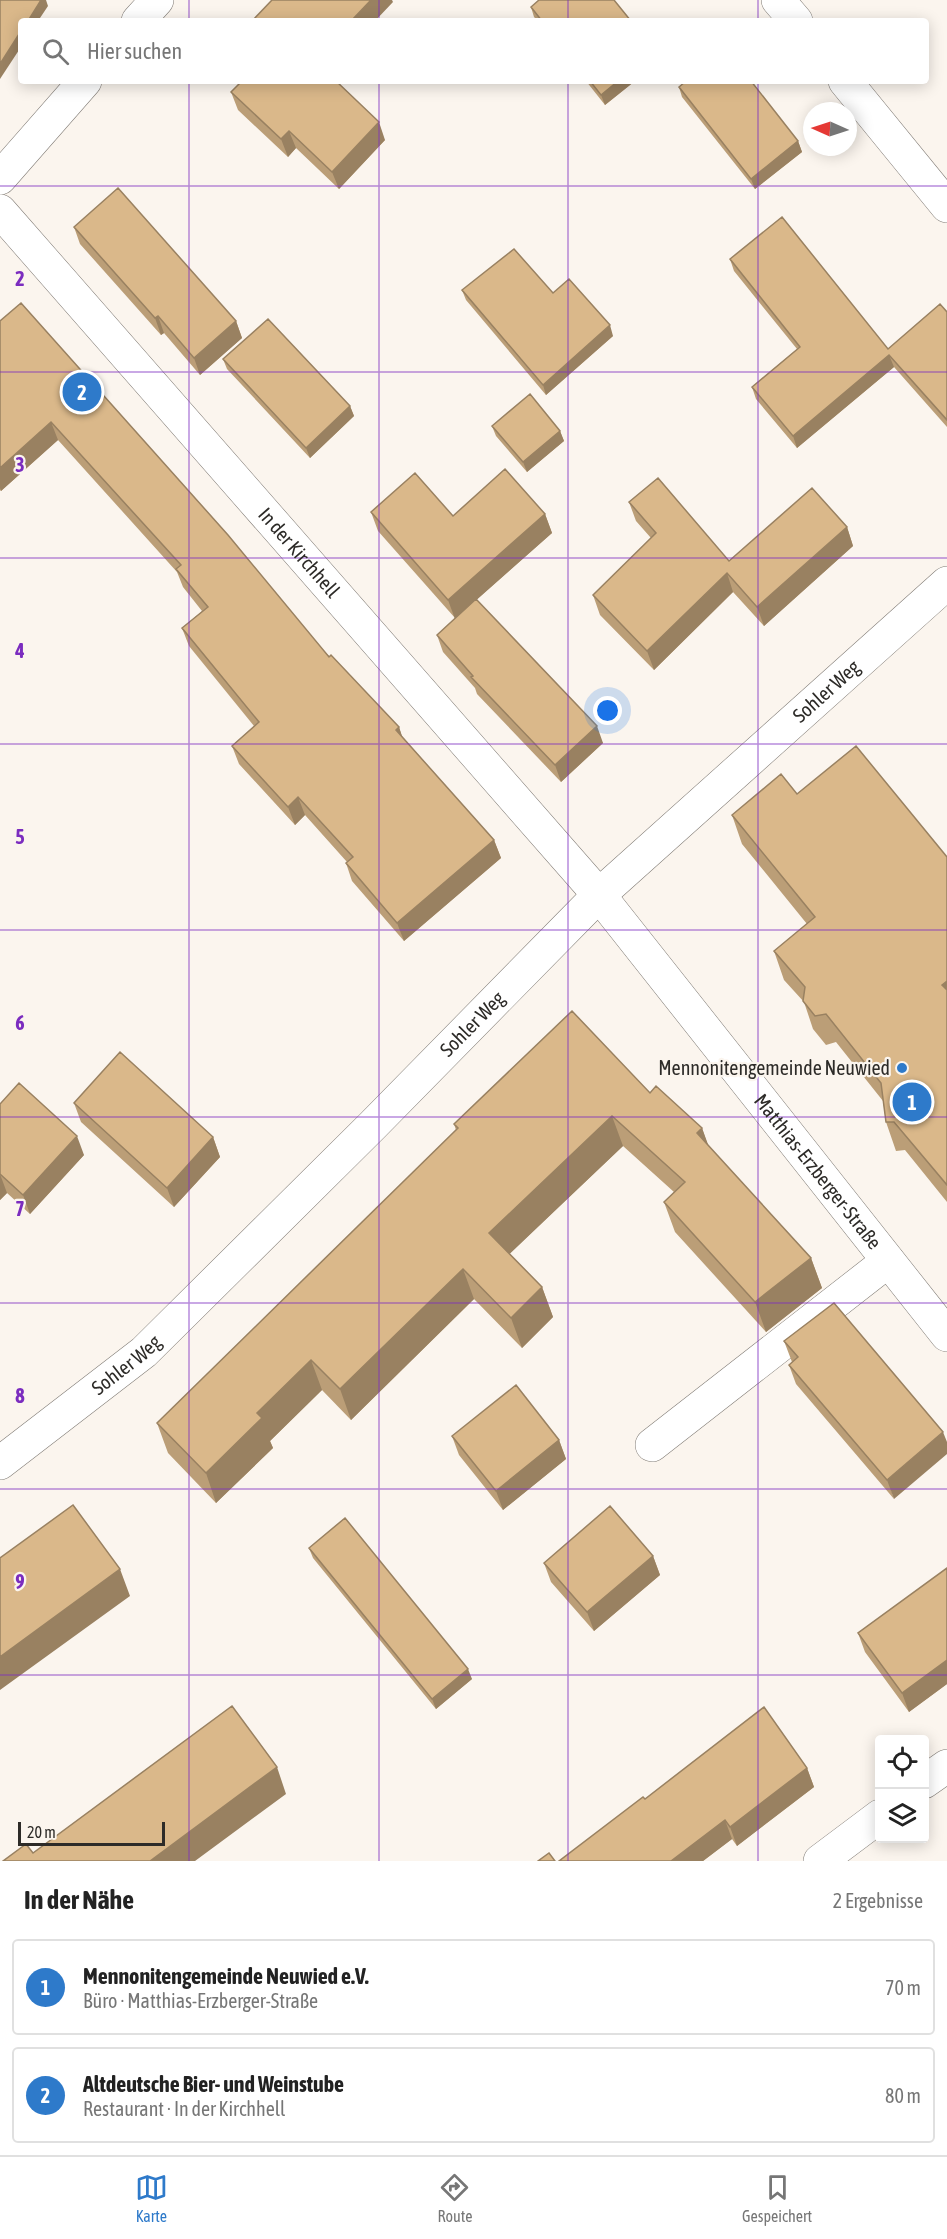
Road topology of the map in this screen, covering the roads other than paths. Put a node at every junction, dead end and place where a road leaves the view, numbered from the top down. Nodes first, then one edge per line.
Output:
1 (157, 0) edge
2 (778, 0) edge
3 (141, 18) edge
4 (793, 18) edge
5 (82, 84) edge
6 (847, 84) edge
7 (0, 178) edge
8 (947, 206) edge
9 (0, 211) edge
10 (947, 583) edge
11 (599, 895) junction
12 (888, 1261) junction
13 (947, 1335) edge
14 (652, 1445) dead end
15 (0, 1463) edge
16 (947, 1766) edge
17 (929, 1779) edge
18 (875, 1819) edge
19 (820, 1861) edge

1 - 3 street
2 - 4 street
5 - 7 street
6 - 8 street
9 - 11 street, In der Kirchhell
10 - 11 street, Sohler Weg
11 - 12 street, Matthias-Erzberger-Straße
11 - 15 street, Sohler Weg
12 - 13 street, Matthias-Erzberger-Straße
12 - 14 street
16 - 17 street
18 - 19 street

